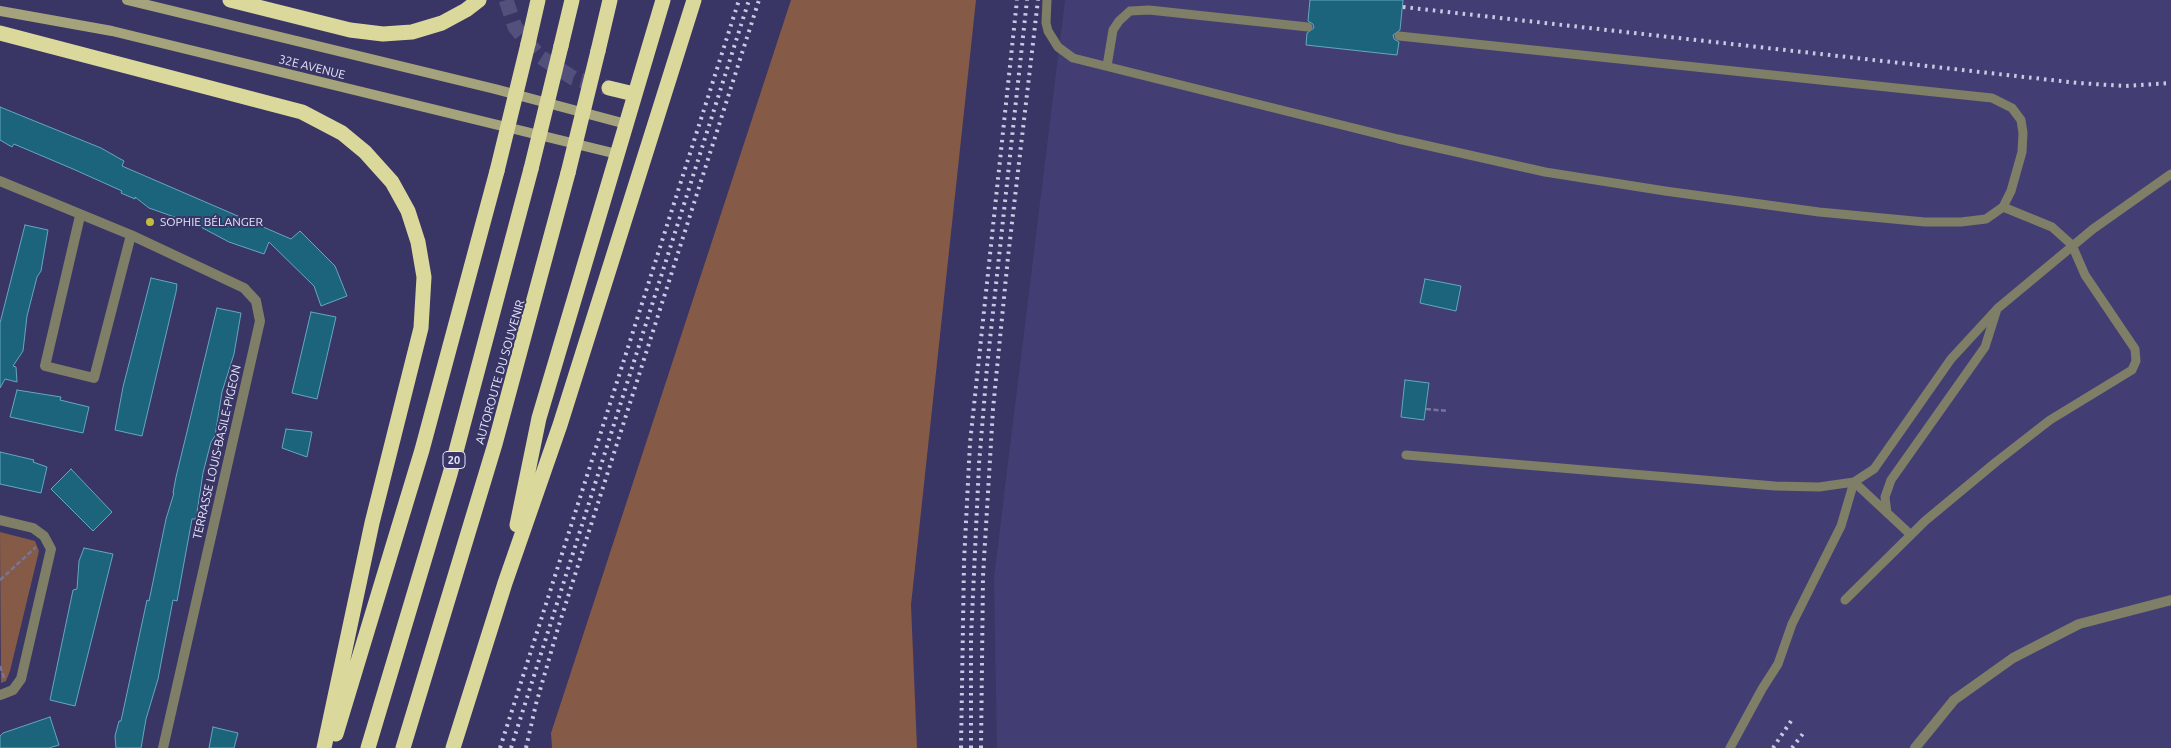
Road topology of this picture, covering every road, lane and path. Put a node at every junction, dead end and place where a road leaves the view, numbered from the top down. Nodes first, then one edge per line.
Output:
1 (127, 0) edge
2 (230, 0) edge
3 (478, 0) edge
4 (538, 0) edge
5 (572, 0) edge
6 (610, 0) edge
7 (656, 0) edge
8 (663, 0) edge
9 (694, 0) edge
10 (1047, 0) edge
11 (0, 11) edge
12 (1308, 27) dead end
13 (0, 33) edge
14 (651, 33) junction
15 (1399, 36) dead end
16 (1107, 66) junction
17 (609, 88) tunnel mouth
18 (634, 94) junction
19 (626, 124) junction
20 (617, 154) junction
21 (2171, 174) edge
22 (0, 180) edge
23 (2003, 207) junction
24 (80, 216) junction
25 (131, 235) junction
26 (2072, 245) junction
27 (1998, 308) junction
28 (1426, 409) dead end
29 (1448, 411) dead end
30 (1406, 455) dead end
31 (1854, 482) junction
32 (1887, 513) junction
33 (0, 520) edge
34 (1911, 535) junction
35 (38, 545) dead end
36 (0, 580) edge
37 (506, 583) junction
38 (1845, 600) dead end
39 (2171, 600) edge
40 (0, 666) edge
41 (6, 681) dead end
42 (0, 695) edge
43 (163, 748) edge
44 (324, 748) edge
45 (331, 748) edge
46 (368, 748) edge
47 (403, 748) edge
48 (453, 748) edge
49 (1730, 748) edge
50 (1915, 748) edge

1 - 19 main road, 32E AVENUE
2 - 3 highway
4 - 45 highway, bridge
5 - 46 highway, AUTOROUTE DU SOUVENIR / 20, bridge
6 - 47 highway, AUTOROUTE DU SOUVENIR, bridge
7 - 14 highway
8 - 14 highway
9 - 37 highway
10 - 16 lane
11 - 20 main road, 32E AVENUE
12 - 16 lane
13 - 44 highway
14 - 18 highway
15 - 23 lane
16 - 23 lane
17 - 18 highway
18 - 19 highway
19 - 20 highway
20 - 37 highway
21 - 26 lane
22 - 24 street, TERRASSE LOUIS-BASILE-PIGEON
23 - 26 lane
24 - 25 street, TERRASSE LOUIS-BASILE-PIGEON
24 - 25 street
25 - 43 street, TERRASSE LOUIS-BASILE-PIGEON
26 - 27 lane
26 - 34 lane
27 - 31 lane
27 - 32 lane
28 - 29 path
30 - 31 lane
31 - 32 lane
31 - 49 lane
32 - 34 lane
33 - 42 street
34 - 38 lane
35 - 36 path
37 - 48 highway
39 - 50 street
40 - 41 path

